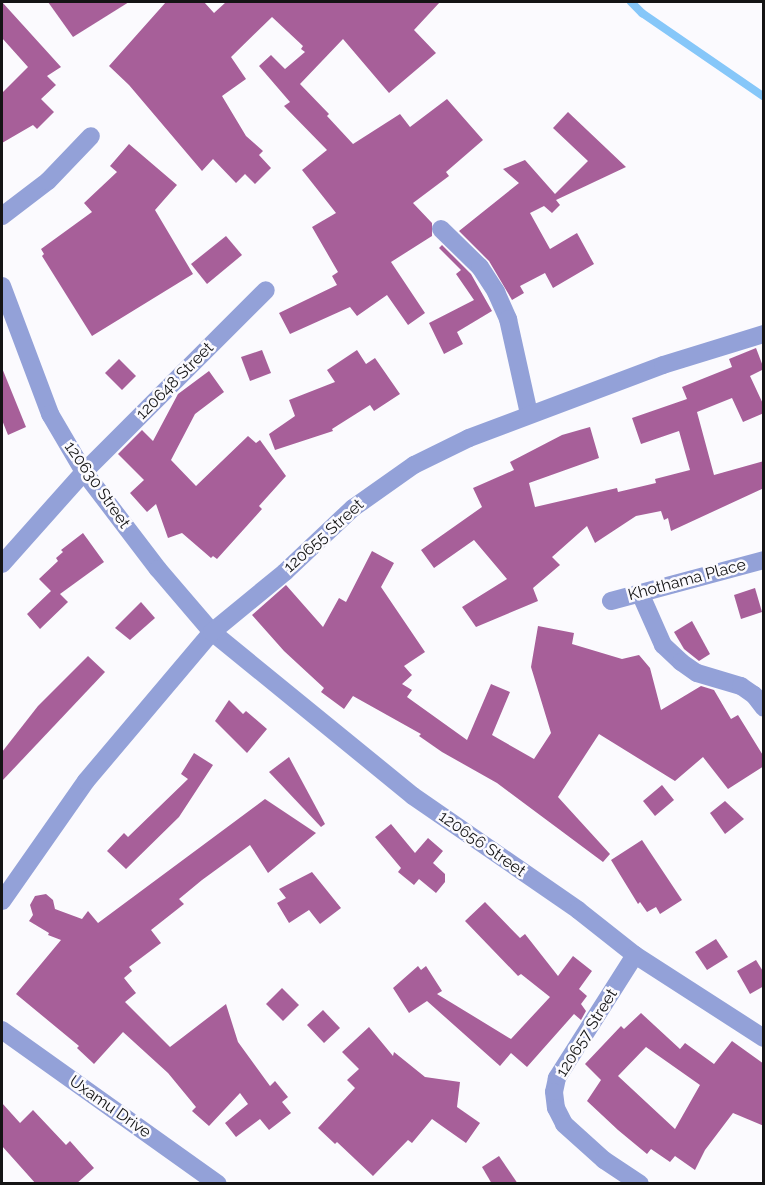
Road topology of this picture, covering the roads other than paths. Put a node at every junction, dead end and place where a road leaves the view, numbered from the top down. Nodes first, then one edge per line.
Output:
1 (92, 136) dead end
2 (2, 216) edge
3 (441, 229) dead end
4 (2, 286) edge
5 (266, 290) dead end
6 (764, 334) edge
7 (529, 414) junction
8 (84, 472) junction
9 (764, 560) edge
10 (2, 564) edge
11 (640, 593) junction
12 (611, 601) dead end
13 (212, 632) junction
14 (764, 708) edge
15 (2, 901) edge
16 (635, 956) junction
17 (2, 1030) edge
18 (764, 1038) edge
19 (218, 1184) edge
20 (640, 1184) edge

1 - 2 street
3 - 7 street
4 - 8 street, 120630 Street
5 - 8 street, 120648 Street
6 - 7 street, 120655 Street
7 - 13 street, 120655 Street
8 - 10 street, 120648 Street
8 - 13 street, 120630 Street
9 - 11 street, Khothama Place
11 - 12 street, Khothama Place
11 - 14 street
13 - 15 street, 120655 Street
13 - 16 street, 120656 Street
16 - 18 street, 120656 Street
16 - 20 street, 120657 Street
17 - 19 street, Uxamu Drive

